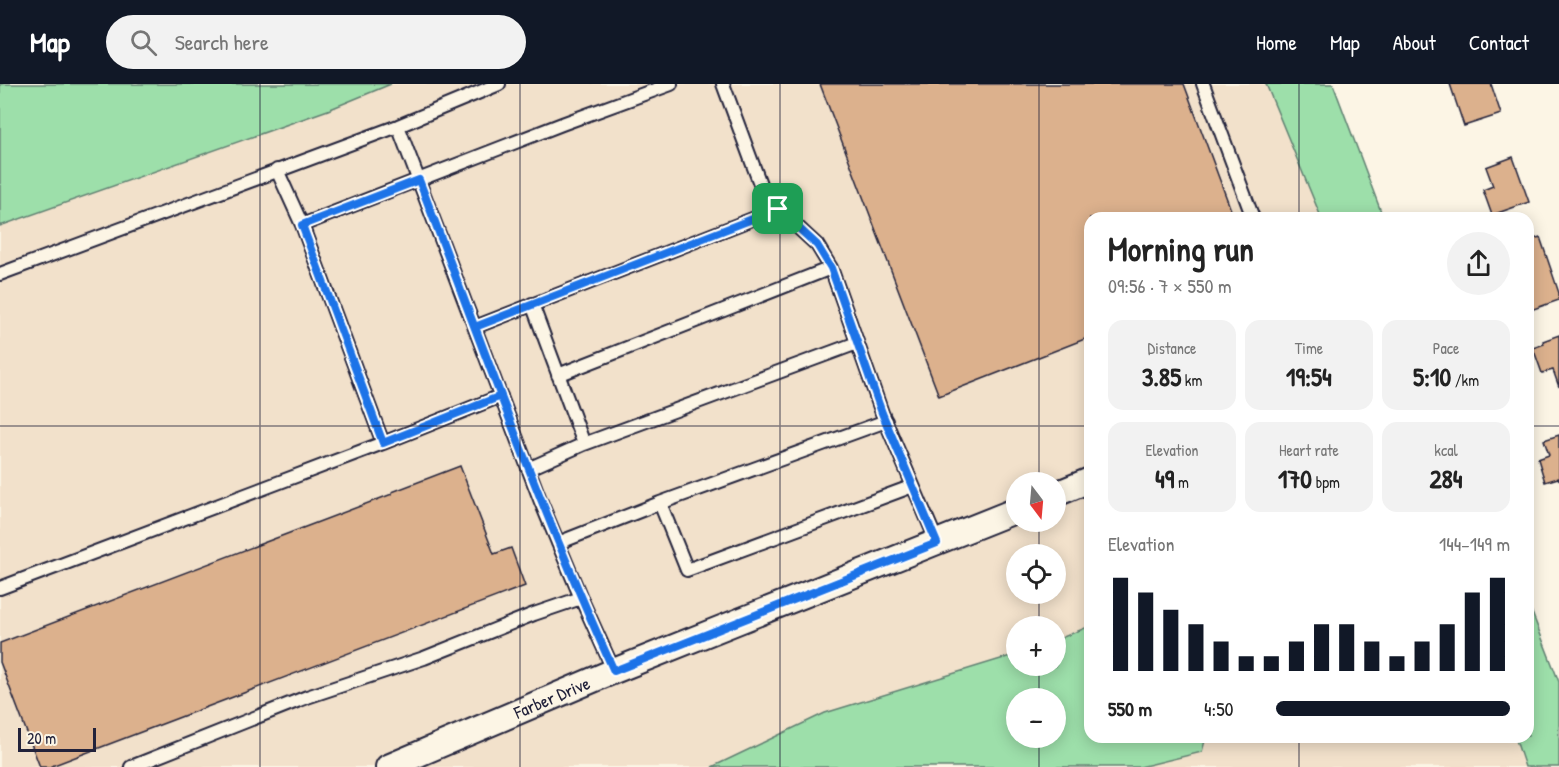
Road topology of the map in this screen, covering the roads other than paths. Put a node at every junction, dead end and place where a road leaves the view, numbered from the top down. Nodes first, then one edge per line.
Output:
1 (499, 84) edge
2 (671, 84) edge
3 (723, 84) edge
4 (1203, 84) edge
5 (398, 126) junction
6 (277, 170) junction
7 (419, 180) junction
8 (778, 209) junction
9 (1251, 212) edge
10 (302, 225) junction
11 (831, 268) junction
12 (0, 274) edge
13 (532, 304) junction
14 (475, 327) junction
15 (857, 343) junction
16 (558, 375) junction
17 (501, 396) junction
18 (886, 421) junction
19 (383, 443) junction
20 (584, 444) junction
21 (528, 469) junction
22 (1084, 482) edge
23 (913, 486) junction
24 (1066, 490) edge
25 (660, 503) junction
26 (1006, 515) edge
27 (558, 543) junction
28 (937, 543) junction
29 (0, 588) edge
30 (580, 598) junction
31 (614, 671) junction
32 (131, 767) edge
33 (388, 767) edge

1 - 5 lane
2 - 7 lane
3 - 8 lane
4 - 9 lane
5 - 6 lane
5 - 7 lane
6 - 10 lane
6 - 12 lane
7 - 10 lane
7 - 14 lane
8 - 11 lane
8 - 13 lane
10 - 19 lane
11 - 15 lane
11 - 16 lane
13 - 14 lane
13 - 16 lane
14 - 17 lane
15 - 18 lane
15 - 20 lane
16 - 20 lane
17 - 19 lane
17 - 21 lane
18 - 23 lane
18 - 25 lane
19 - 29 lane
20 - 21 lane
21 - 27 lane
22 - 24 street
23 - 25 lane
23 - 28 lane
25 - 27 lane
26 - 28 street, Farber Drive
27 - 30 lane
28 - 31 street, Farber Drive
30 - 31 lane
30 - 32 lane
31 - 33 street, Farber Drive

